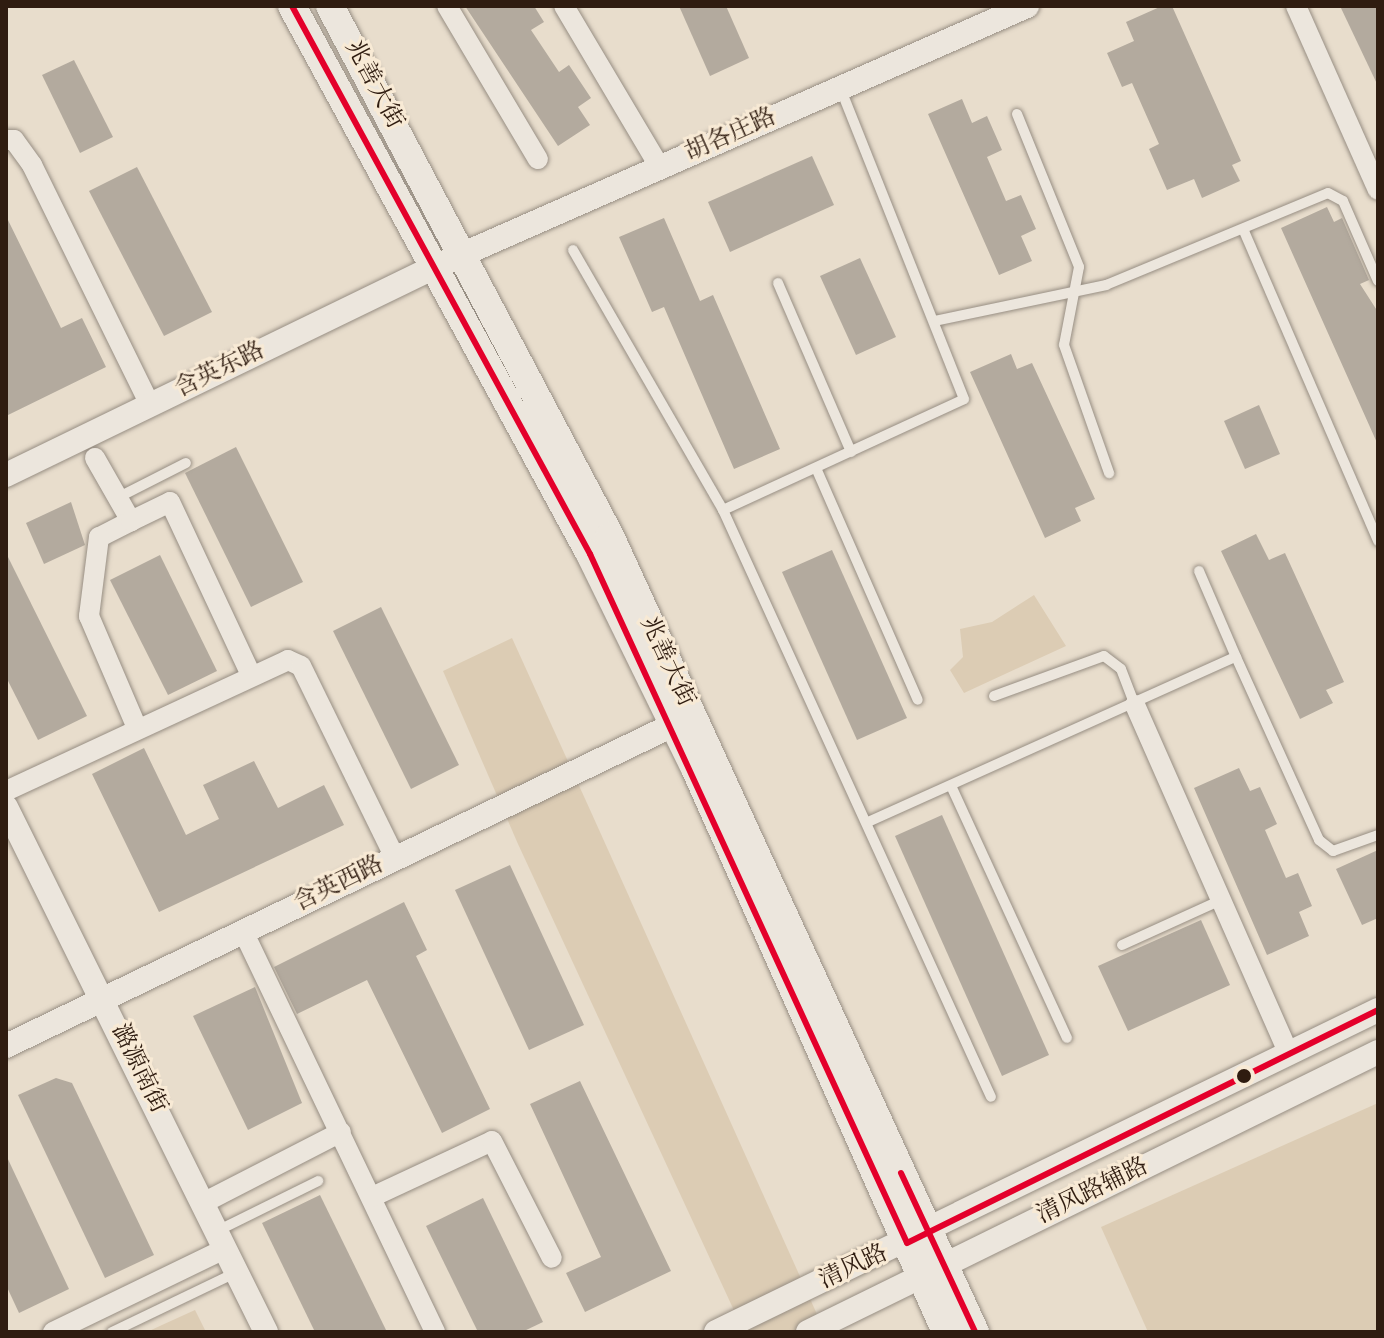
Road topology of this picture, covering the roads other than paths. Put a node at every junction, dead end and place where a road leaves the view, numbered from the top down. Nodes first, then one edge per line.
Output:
1 (292, 6) edge
2 (330, 6) edge
3 (447, 6) edge
4 (564, 6) edge
5 (1027, 6) edge
6 (1296, 6) edge
7 (840, 88) junction
8 (1017, 114) dead end
9 (6, 140) edge
10 (538, 159) dead end
11 (660, 168) junction
12 (1378, 190) edge
13 (1244, 231) junction
14 (573, 250) dead end
15 (463, 254) junction
16 (434, 267) junction
17 (1378, 281) edge
18 (778, 283) dead end
19 (1071, 296) junction
20 (934, 321) junction
21 (150, 405) junction
22 (851, 452) junction
23 (95, 458) dead end
24 (186, 463) dead end
25 (816, 468) junction
26 (1109, 473) dead end
27 (6, 475) edge
28 (119, 497) junction
29 (723, 510) junction
30 (131, 521) junction
31 (1378, 541) edge
32 (1199, 571) dead end
33 (1236, 657) junction
34 (251, 675) junction
35 (994, 696) dead end
36 (918, 700) dead end
37 (1135, 705) junction
38 (673, 725) junction
39 (137, 728) junction
40 (952, 788) junction
41 (6, 791) edge
42 (6, 807) edge
43 (868, 822) junction
44 (1378, 835) edge
45 (395, 858) junction
46 (1219, 901) junction
47 (243, 931) junction
48 (1122, 945) dead end
49 (104, 999) junction
50 (1378, 1010) edge
51 (1067, 1038) dead end
52 (6, 1046) edge
53 (1378, 1052) edge
54 (1289, 1054) junction
55 (991, 1097) dead end
56 (341, 1132) junction
57 (318, 1181) dead end
58 (372, 1197) junction
59 (203, 1203) junction
60 (918, 1237) junction
61 (221, 1240) junction
62 (552, 1258) dead end
63 (934, 1271) junction
64 (236, 1272) junction
65 (53, 1332) edge
66 (112, 1332) edge
67 (266, 1332) edge
68 (435, 1332) edge
69 (716, 1332) edge
70 (808, 1332) edge
71 (946, 1332) edge
72 (975, 1332) edge

1 - 16 main road, 兆善大街
2 - 15 main road, 兆善大街
3 - 10 street
4 - 11 street
5 - 7 street, 胡各庄路
6 - 12 street
7 - 11 street, 胡各庄路
7 - 20 lane
8 - 19 lane
9 - 21 street
11 - 15 street, 胡各庄路
13 - 17 lane
13 - 19 lane
13 - 31 lane
14 - 29 lane
15 - 16 street, 胡各庄路
15 - 60 main road, 兆善大街
16 - 21 street, 含英东路
16 - 38 main road, 兆善大街
18 - 22 lane
19 - 20 lane
19 - 26 lane
20 - 22 lane
21 - 27 street, 含英东路
22 - 25 lane
23 - 28 street
24 - 28 lane
25 - 29 lane
25 - 36 lane
28 - 30 street
29 - 43 lane
30 - 34 street
30 - 39 street
32 - 33 lane
33 - 37 lane
33 - 44 lane
34 - 39 street
34 - 45 street
35 - 37 lane
37 - 40 lane
37 - 46 street
38 - 45 street, 含英西路
38 - 60 main road, 兆善大街
39 - 41 street
40 - 43 lane
40 - 51 lane
42 - 49 street, 潞源南街
43 - 55 lane
45 - 47 street, 含英西路
46 - 48 lane
46 - 54 street
47 - 49 street, 含英西路
47 - 56 street
49 - 52 street, 含英西路
49 - 59 street, 潞源南街
50 - 54 street, 清风路
53 - 63 street, 清风路辅路
54 - 60 street, 清风路
56 - 58 street
56 - 59 street
57 - 61 lane
58 - 62 street
58 - 68 street
59 - 61 street, 潞源南街
60 - 63 main road, 兆善大街
60 - 69 street, 清风路
61 - 64 street, 潞源南街
61 - 65 street
63 - 70 street, 清风路辅路
63 - 71 main road, 兆善大街
63 - 72 main road, 兆善大街
64 - 66 lane
64 - 67 street, 潞源南街

